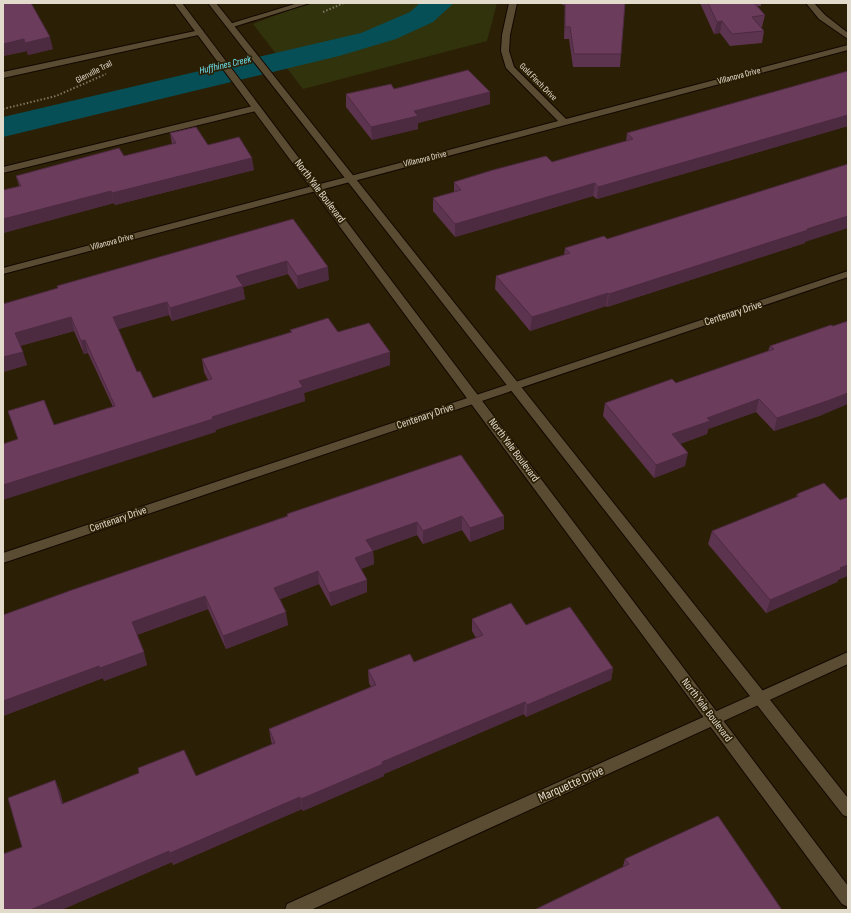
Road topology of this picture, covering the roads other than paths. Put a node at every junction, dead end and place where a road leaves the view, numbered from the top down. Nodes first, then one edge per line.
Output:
1 (178, 3) edge
2 (212, 3) edge
3 (306, 3) edge
4 (513, 3) edge
5 (810, 3) edge
6 (230, 25) junction
7 (200, 32) junction
8 (848, 37) edge
9 (848, 47) edge
10 (3, 75) edge
11 (257, 108) junction
12 (565, 123) junction
13 (3, 170) edge
14 (351, 178) junction
15 (316, 187) junction
16 (3, 271) edge
17 (848, 274) edge
18 (515, 386) junction
19 (476, 399) junction
20 (3, 558) edge
21 (848, 658) edge
22 (760, 698) junction
23 (714, 719) junction
24 (848, 810) edge
25 (848, 899) edge
26 (293, 910) edge

1 - 7 street, North Yale Boulevard
2 - 6 street
3 - 6 street
4 - 12 street, Gold Finch Drive
5 - 8 street
6 - 14 street
7 - 10 street
7 - 11 street, North Yale Boulevard
9 - 12 street, Villanova Drive
11 - 13 street
11 - 15 street, North Yale Boulevard
12 - 14 street, Villanova Drive
14 - 15 street, Villanova Drive
14 - 18 street
15 - 16 street, Villanova Drive
15 - 19 street, North Yale Boulevard
17 - 18 street, Centenary Drive
18 - 19 street, Centenary Drive
18 - 22 street
19 - 20 street, Centenary Drive
19 - 23 street, North Yale Boulevard
21 - 22 street, Marquette Drive
22 - 23 street, Marquette Drive
22 - 24 street
23 - 25 street, North Yale Boulevard
23 - 26 street, Marquette Drive

